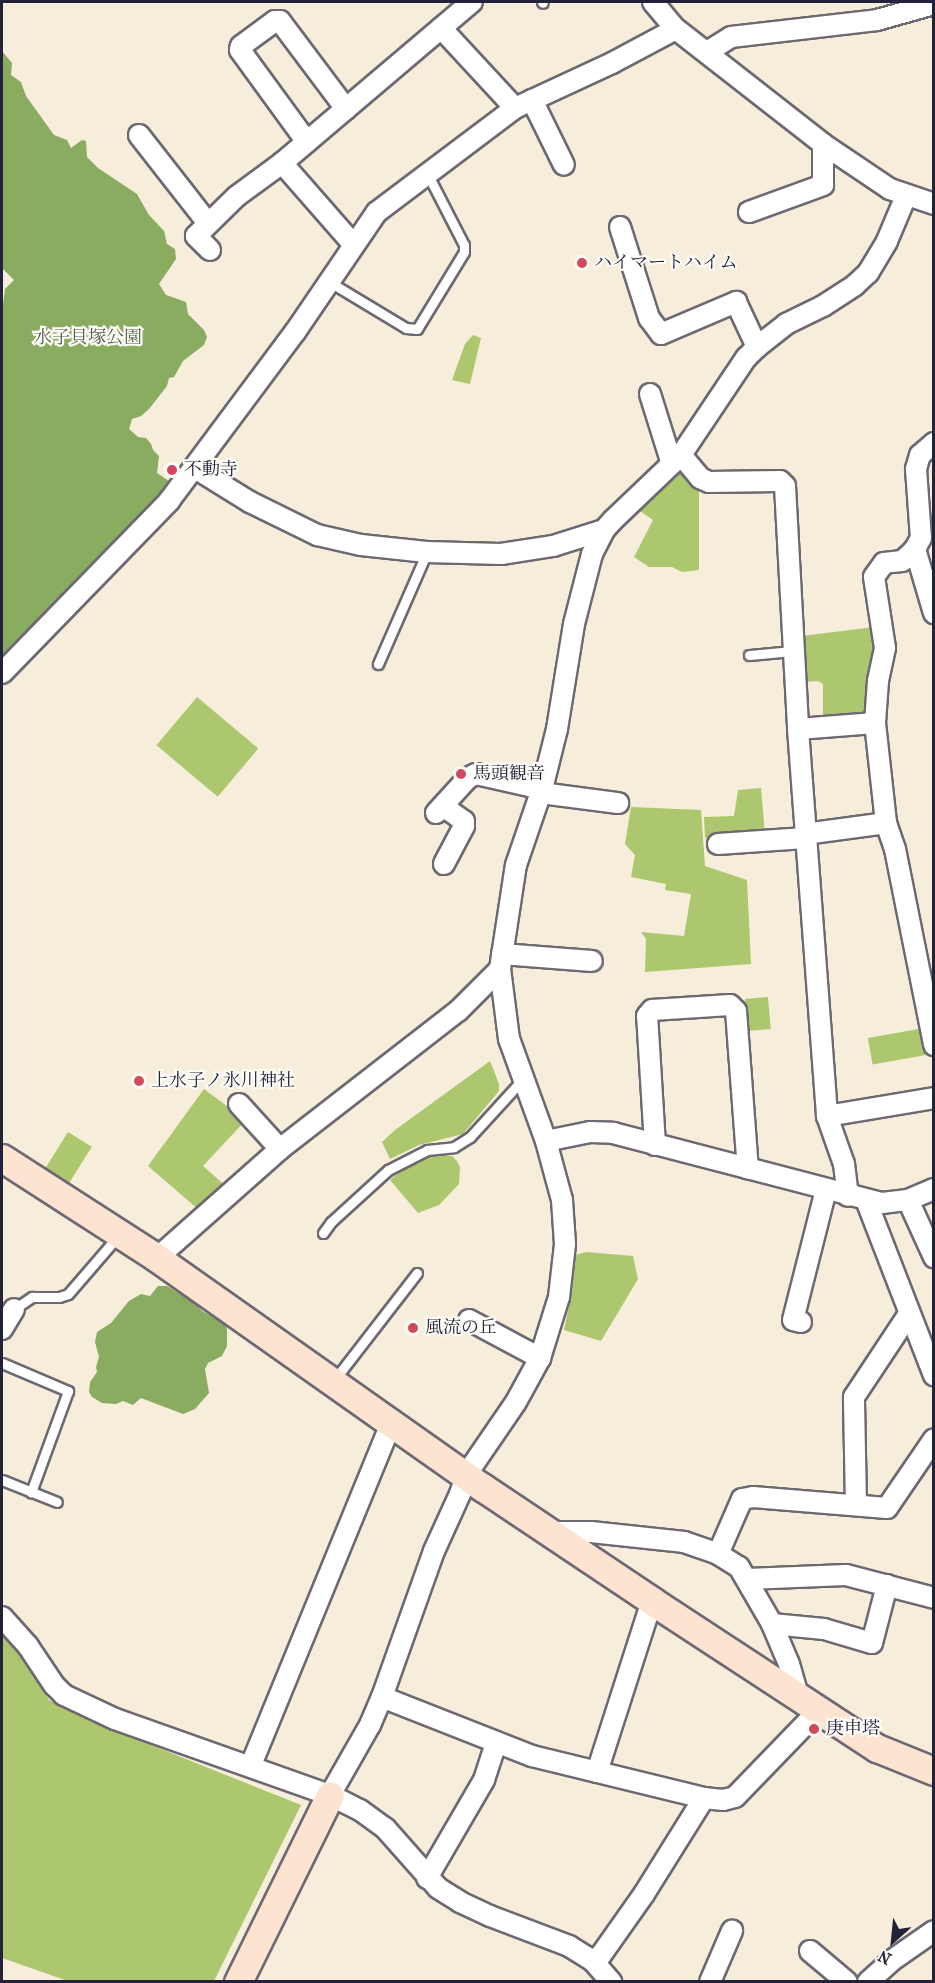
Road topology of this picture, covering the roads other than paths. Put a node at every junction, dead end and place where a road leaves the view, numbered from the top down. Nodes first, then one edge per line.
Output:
1 (472, 2) edge
2 (653, 2) edge
3 (933, 4) edge
4 (441, 28) junction
5 (676, 29) junction
6 (707, 52) junction
7 (523, 104) junction
8 (346, 109) junction
9 (139, 135) dead end
10 (307, 142) junction
11 (823, 144) junction
12 (282, 163) junction
13 (564, 165) dead end
14 (427, 172) junction
15 (906, 196) junction
16 (933, 204) edge
17 (749, 212) dead end
18 (207, 222) junction
19 (620, 227) dead end
20 (353, 244) junction
21 (210, 250) dead end
22 (328, 282) junction
23 (757, 347) junction
24 (650, 394) dead end
25 (933, 442) edge
26 (676, 460) junction
27 (195, 468) junction
28 (604, 530) junction
29 (923, 539) edge
30 (426, 552) junction
31 (933, 606) edge
32 (793, 651) junction
33 (749, 655) dead end
34 (378, 664) dead end
35 (2, 673) edge
36 (875, 723) junction
37 (798, 729) junction
38 (542, 791) junction
39 (618, 803) dead end
40 (886, 823) junction
41 (805, 836) junction
42 (718, 844) dead end
43 (444, 864) dead end
44 (592, 961) dead end
45 (501, 962) junction
46 (933, 1045) edge
47 (522, 1080) junction
48 (933, 1098) edge
49 (239, 1104) dead end
50 (827, 1116) junction
51 (546, 1141) junction
52 (655, 1145) junction
53 (280, 1149) junction
54 (2, 1158) edge
55 (748, 1169) junction
56 (933, 1189) edge
57 (826, 1190) junction
58 (857, 1198) junction
59 (908, 1200) junction
60 (323, 1233) dead end
61 (120, 1234) junction
62 (933, 1257) edge
63 (157, 1258) junction
64 (417, 1273) dead end
65 (14, 1309) joint
66 (909, 1314) junction
67 (469, 1320) dead end
68 (801, 1322) dead end
69 (2, 1329) edge
70 (540, 1358) junction
71 (2, 1363) edge
72 (933, 1375) edge
73 (334, 1381) junction
74 (392, 1422) junction
75 (933, 1439) edge
76 (466, 1475) junction
77 (2, 1480) edge
78 (31, 1492) junction
79 (57, 1502) dead end
80 (856, 1505) junction
81 (550, 1532) junction
82 (718, 1554) junction
83 (747, 1579) junction
84 (887, 1585) junction
85 (933, 1598) edge
86 (652, 1601) junction
87 (2, 1617) edge
88 (772, 1624) junction
89 (382, 1697) junction
90 (809, 1704) junction
91 (496, 1743) junction
92 (251, 1766) junction
93 (933, 1771) edge
94 (597, 1772) junction
95 (330, 1795) junction
96 (704, 1798) junction
97 (428, 1878) junction
98 (732, 1931) dead end
99 (933, 1931) edge
100 (810, 1951) dead end
101 (593, 1961) junction
102 (238, 1982) edge
103 (611, 1982) edge
104 (710, 1982) edge
105 (847, 1982) edge
106 (868, 1982) edge

1 - 4 street
2 - 5 street
3 - 6 street
4 - 7 street
4 - 8 street
5 - 6 street
5 - 7 street
6 - 11 street
7 - 13 street
7 - 14 street
8 - 10 street
8 - 10 street
9 - 18 street
10 - 12 street
11 - 15 street
11 - 17 street
12 - 18 street
12 - 20 street
14 - 20 street
14 - 22 lane
15 - 16 street
15 - 23 street
18 - 21 street
19 - 23 street
20 - 22 street
22 - 27 street
23 - 26 street
24 - 26 street
25 - 29 street
26 - 28 street
26 - 32 street
27 - 30 street
27 - 35 street
28 - 30 street
28 - 38 street
29 - 31 street
29 - 36 street
30 - 34 lane
32 - 33 lane
32 - 37 street
36 - 37 street
36 - 40 street
37 - 41 street
38 - 39 street
38 - 43 street
38 - 45 street
40 - 41 street
40 - 46 street
41 - 42 street
41 - 50 street
44 - 45 street
45 - 47 street
45 - 53 street
47 - 51 street
47 - 60 lane
48 - 50 street
49 - 53 street
50 - 58 street
51 - 52 street
51 - 70 street
52 - 55 street
52 - 55 street
53 - 63 street
54 - 61 street
55 - 57 street
56 - 59 street
57 - 58 street
57 - 68 street
58 - 59 street
58 - 66 street
59 - 62 street
61 - 63 street
61 - 65 lane
63 - 73 street
64 - 73 lane
65 - 69 street
66 - 72 street
66 - 80 street
67 - 70 street
70 - 76 street
71 - 78 lane
73 - 74 street
74 - 76 street
74 - 92 street
75 - 80 street
76 - 81 street
76 - 89 street
77 - 78 lane
78 - 79 lane
80 - 82 street
81 - 82 street
81 - 86 street
82 - 83 street
83 - 84 street
83 - 88 street
84 - 85 street
84 - 88 street
86 - 90 street
86 - 94 street
87 - 92 street
88 - 90 street
89 - 91 street
89 - 95 street
90 - 93 street
90 - 96 street
91 - 94 street
91 - 97 street
92 - 95 street
94 - 96 street
95 - 97 street
95 - 102 street
96 - 101 street
97 - 101 street
98 - 104 street
99 - 106 street
100 - 105 street
101 - 103 street

